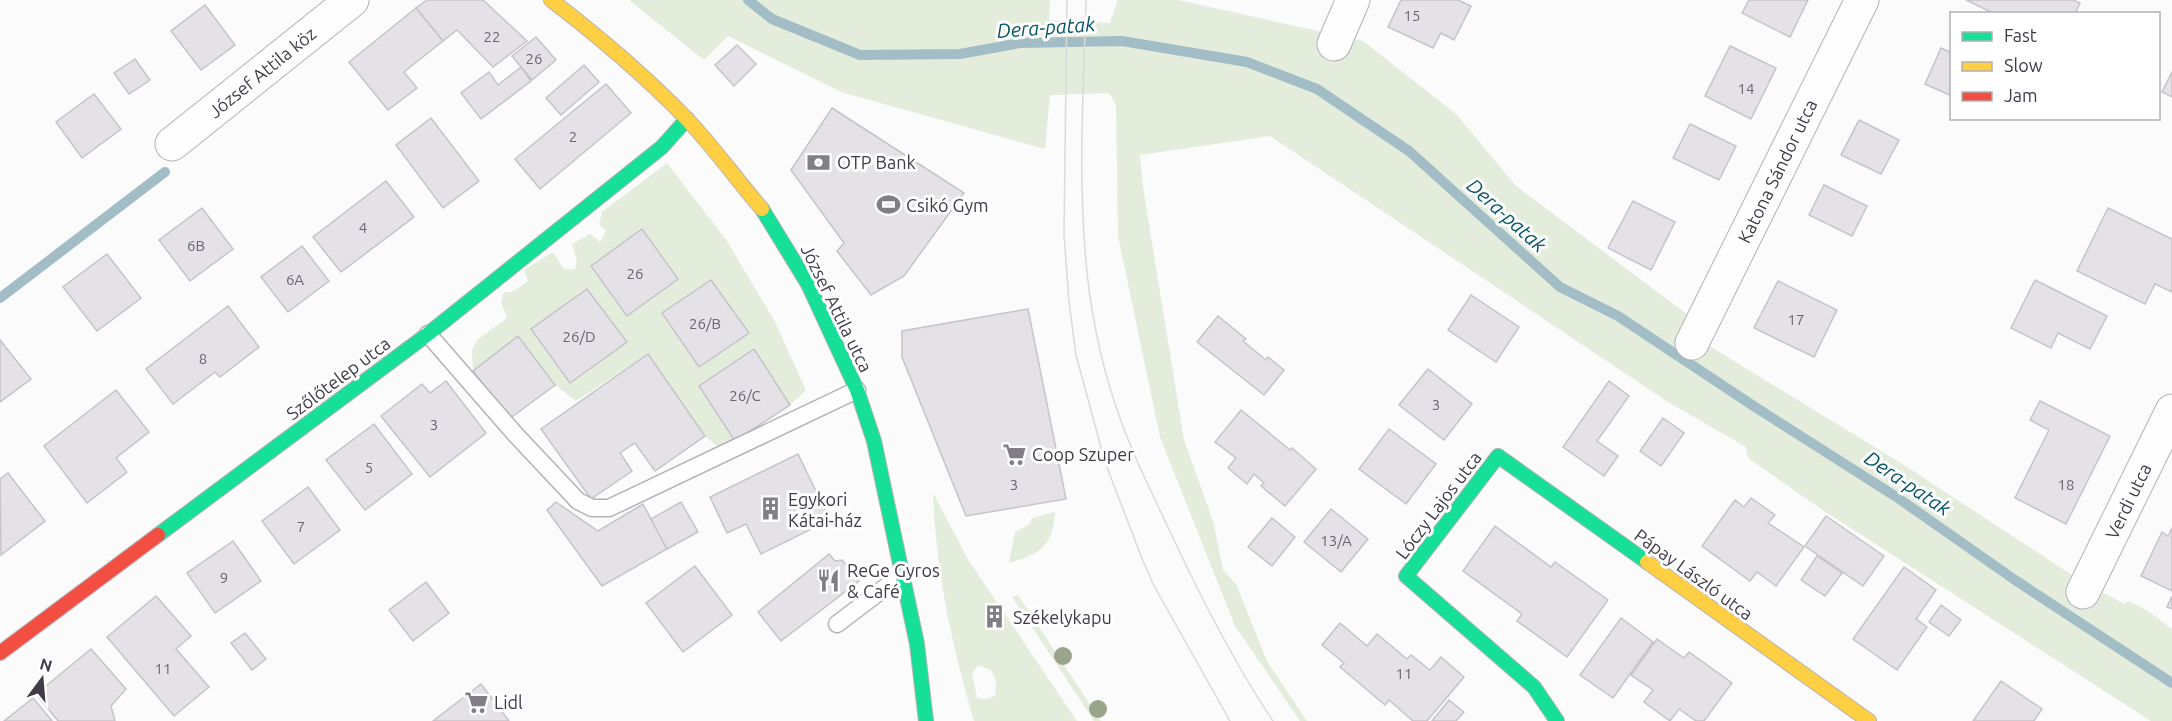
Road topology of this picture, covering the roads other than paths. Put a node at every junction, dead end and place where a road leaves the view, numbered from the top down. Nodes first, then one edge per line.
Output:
1 (352, 0) edge
2 (551, 0) edge
3 (1353, 0) edge
4 (1862, 0) edge
5 (1334, 44) dead end
6 (687, 120) junction
7 (172, 144) dead end
8 (428, 334) junction
9 (1692, 343) dead end
10 (857, 390) junction
11 (2172, 411) edge
12 (1498, 456) joint
13 (903, 574) junction
14 (2083, 592) dead end
15 (837, 624) dead end
16 (917, 644) junction
17 (0, 652) edge
18 (939, 710) dead end
19 (926, 721) edge
20 (1557, 721) edge
21 (1869, 721) edge

1 - 7 street, József Attila köz
2 - 6 street, József Attila utca
3 - 5 street
4 - 9 street, Katona Sándor utca
6 - 8 street, Szőlőtelep utca
6 - 10 street, József Attila utca
8 - 10 lane
8 - 17 street, Szőlőtelep utca
10 - 13 street, József Attila utca
11 - 14 street, Verdi utca
12 - 20 street, Lóczy Lajos utca
12 - 21 street, Pápay László utca
13 - 15 lane
13 - 16 street, József Attila utca
16 - 18 street
16 - 19 street, József Attila utca

